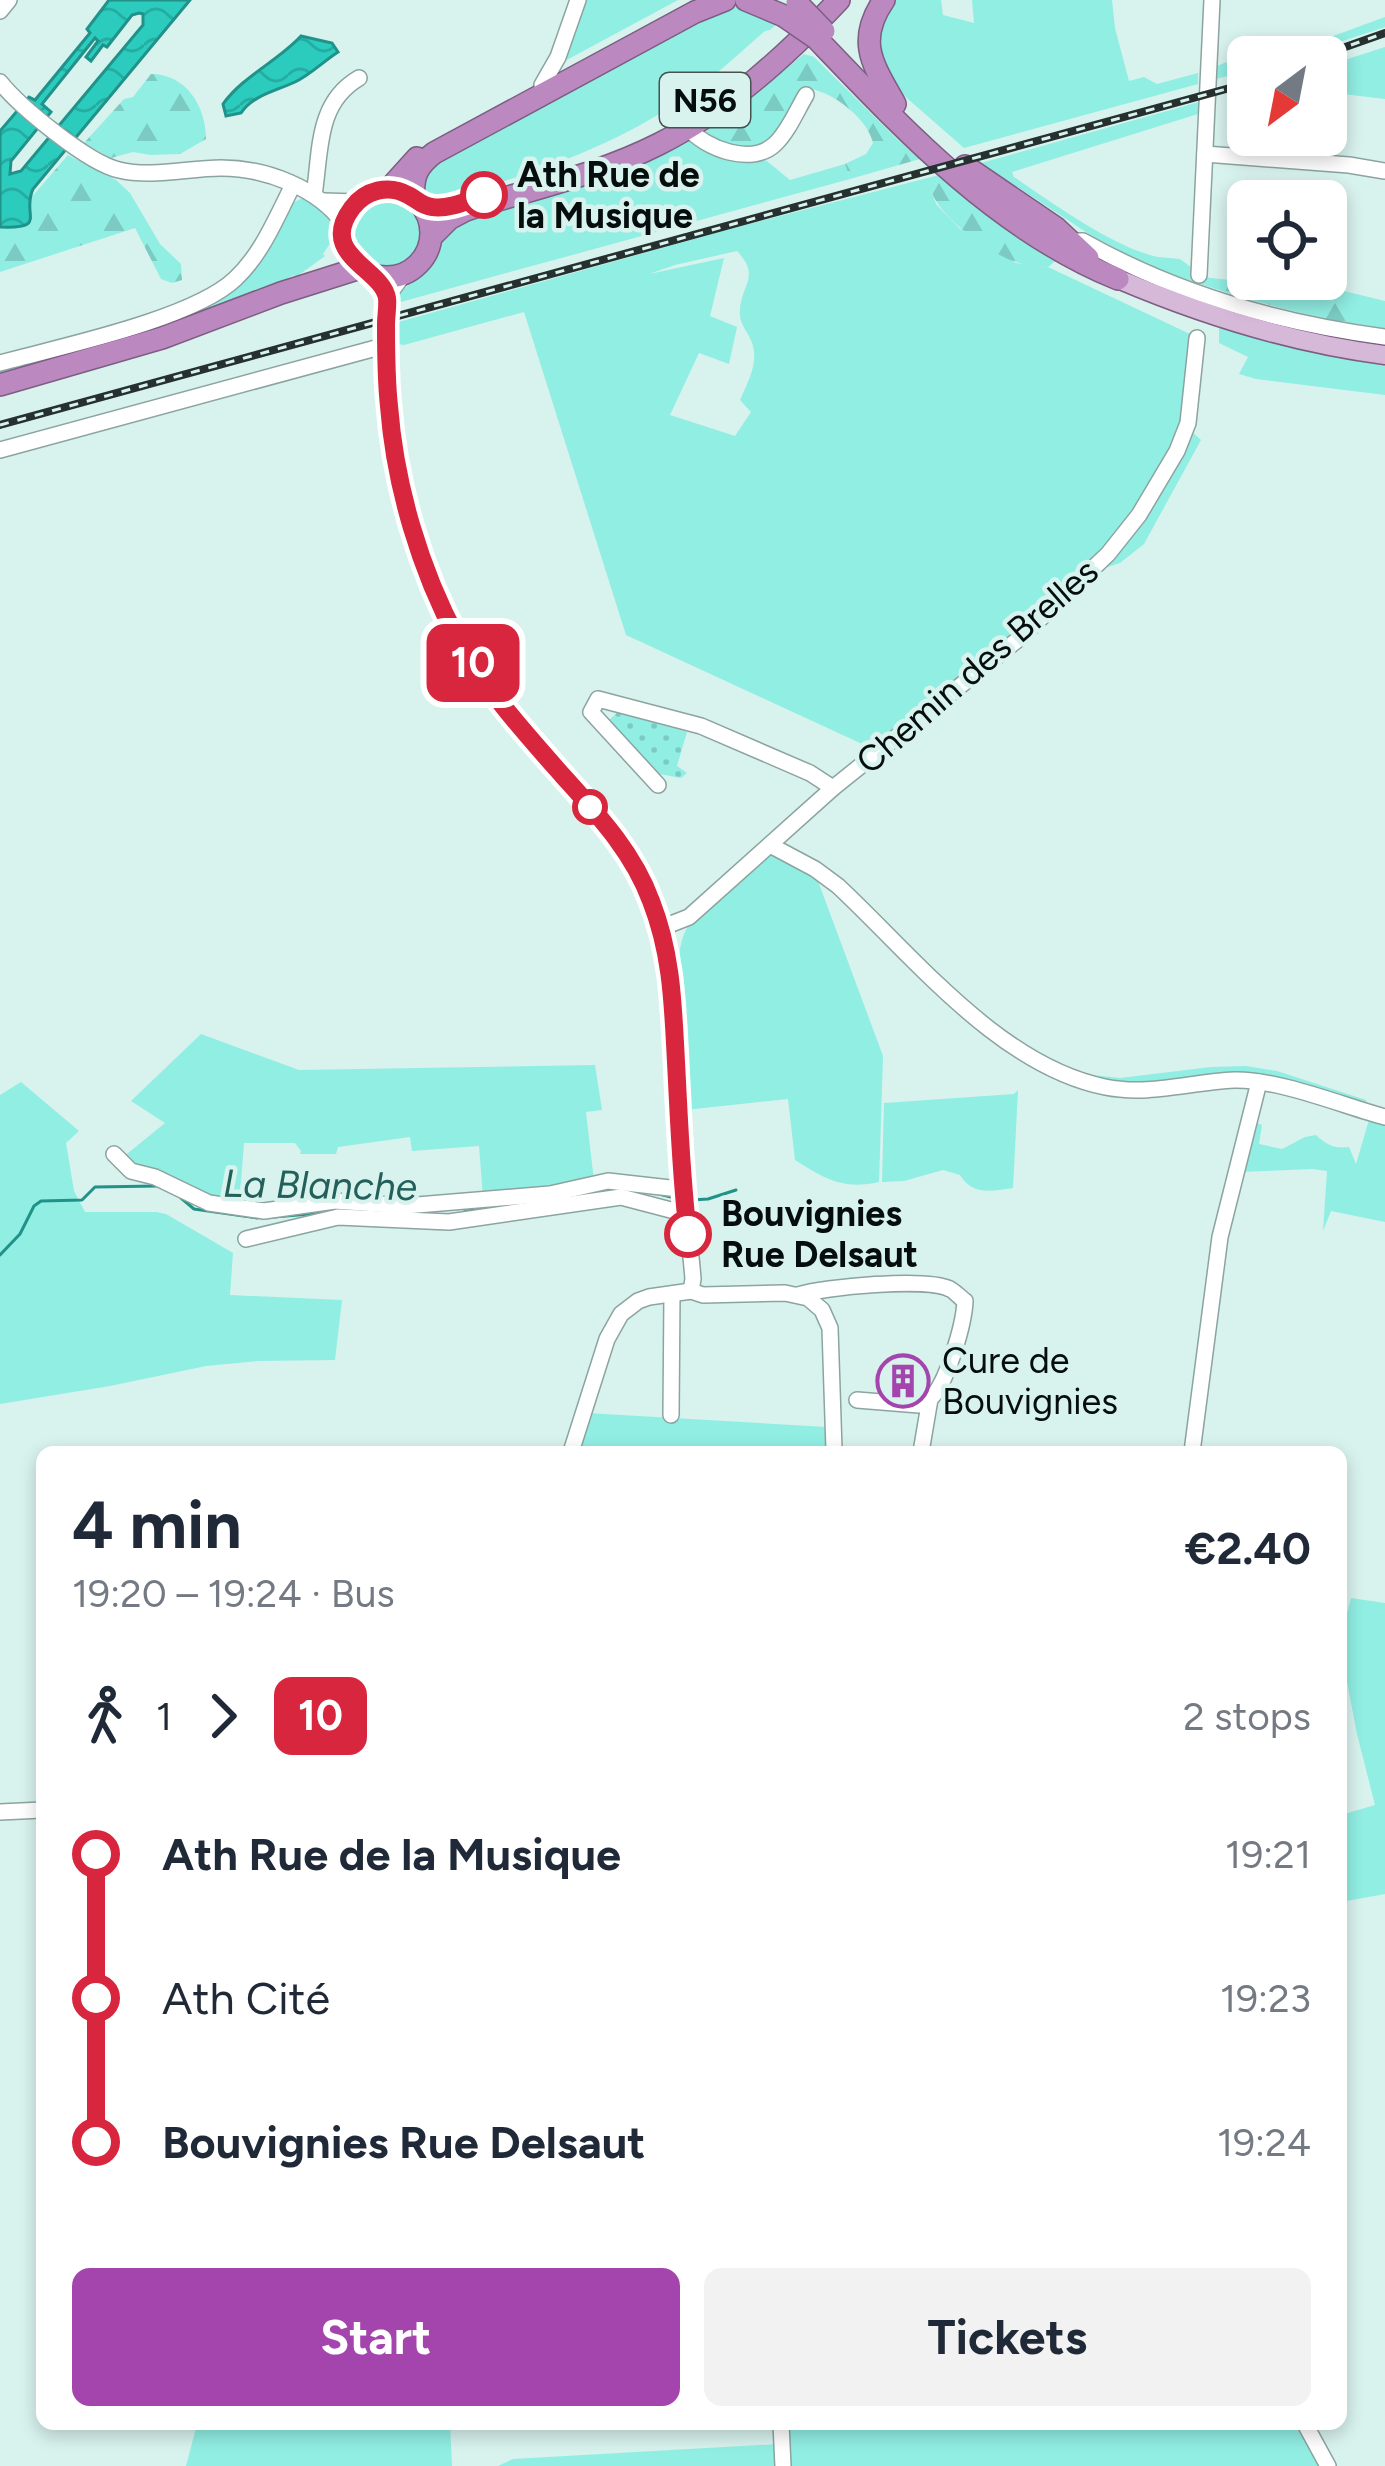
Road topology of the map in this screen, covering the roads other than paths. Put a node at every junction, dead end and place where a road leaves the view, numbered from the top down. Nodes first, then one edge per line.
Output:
1 (9, 0) edge
2 (578, 0) edge
3 (694, 0) edge
4 (725, 0) edge
5 (746, 0) edge
6 (839, 0) edge
7 (884, 0) edge
8 (1212, 0) edge
9 (794, 5) edge
10 (0, 11) edge
11 (820, 35) junction
12 (358, 78) dead end
13 (2, 85) edge
14 (542, 85) junction
15 (806, 94) dead end
16 (895, 104) junction
17 (688, 128) junction
18 (1205, 154) junction
19 (1385, 171) edge
20 (293, 185) junction
21 (388, 189) junction
22 (319, 198) junction
23 (417, 201) junction
24 (356, 202) junction
25 (344, 229) junction
26 (431, 237) junction
27 (1070, 241) junction
28 (364, 270) junction
29 (404, 274) junction
30 (1199, 275) dead end
31 (1118, 279) junction
32 (281, 292) junction
33 (387, 297) junction
34 (1196, 338) dead end
35 (1385, 338) edge
36 (387, 345) junction
37 (1385, 355) edge
38 (0, 363) edge
39 (0, 385) edge
40 (0, 450) edge
41 (658, 784) dead end
42 (833, 788) junction
43 (770, 845) junction
44 (661, 928) junction
45 (1259, 1082) junction
46 (1385, 1117) edge
47 (114, 1154) dead end
48 (684, 1201) junction
49 (246, 1239) dead end
50 (691, 1291) junction
51 (673, 1294) junction
52 (798, 1295) junction
53 (857, 1400) dead end
54 (929, 1403) junction
55 (671, 1415) dead end
56 (573, 1446) edge
57 (834, 1446) edge
58 (922, 1446) edge
59 (1193, 1446) edge
60 (36, 1810) edge
61 (0, 1812) edge
62 (781, 2430) edge
63 (1308, 2430) edge
64 (783, 2466) edge
65 (1328, 2466) edge

1 - 10 street
2 - 14 street
3 - 14 highway
4 - 23 highway
5 - 9 highway
6 - 17 highway, N56
7 - 16 highway
8 - 18 street
9 - 11 highway, bridge
9 - 23 highway, N56
11 - 16 highway
11 - 31 highway
12 - 22 street
13 - 20 street
14 - 21 highway
15 - 17 street
16 - 27 highway
17 - 26 highway, N56
18 - 19 street
18 - 30 street
20 - 22 street
20 - 38 street
21 - 23 highway, N56
21 - 24 highway
22 - 24 street
22 - 25 street
23 - 26 highway
24 - 25 highway
25 - 28 highway
25 - 32 highway
26 - 29 highway, N56
27 - 31 highway
27 - 35 street
28 - 29 highway
28 - 32 highway
28 - 33 street
29 - 33 street
31 - 37 main road
32 - 39 highway
33 - 36 street
34 - 42 street, Chemin des Brelles
36 - 40 street
36 - 44 street
41 - 42 street
42 - 43 street, Chemin des Brelles
43 - 44 street, Chemin des Brelles
43 - 45 street
44 - 48 street
45 - 46 street
45 - 59 street
47 - 48 street
48 - 49 street
48 - 50 street
50 - 51 street
50 - 52 street
51 - 55 street
51 - 56 street
52 - 54 street
52 - 57 street
53 - 54 street
54 - 58 street
60 - 61 street
62 - 64 street
63 - 65 street

